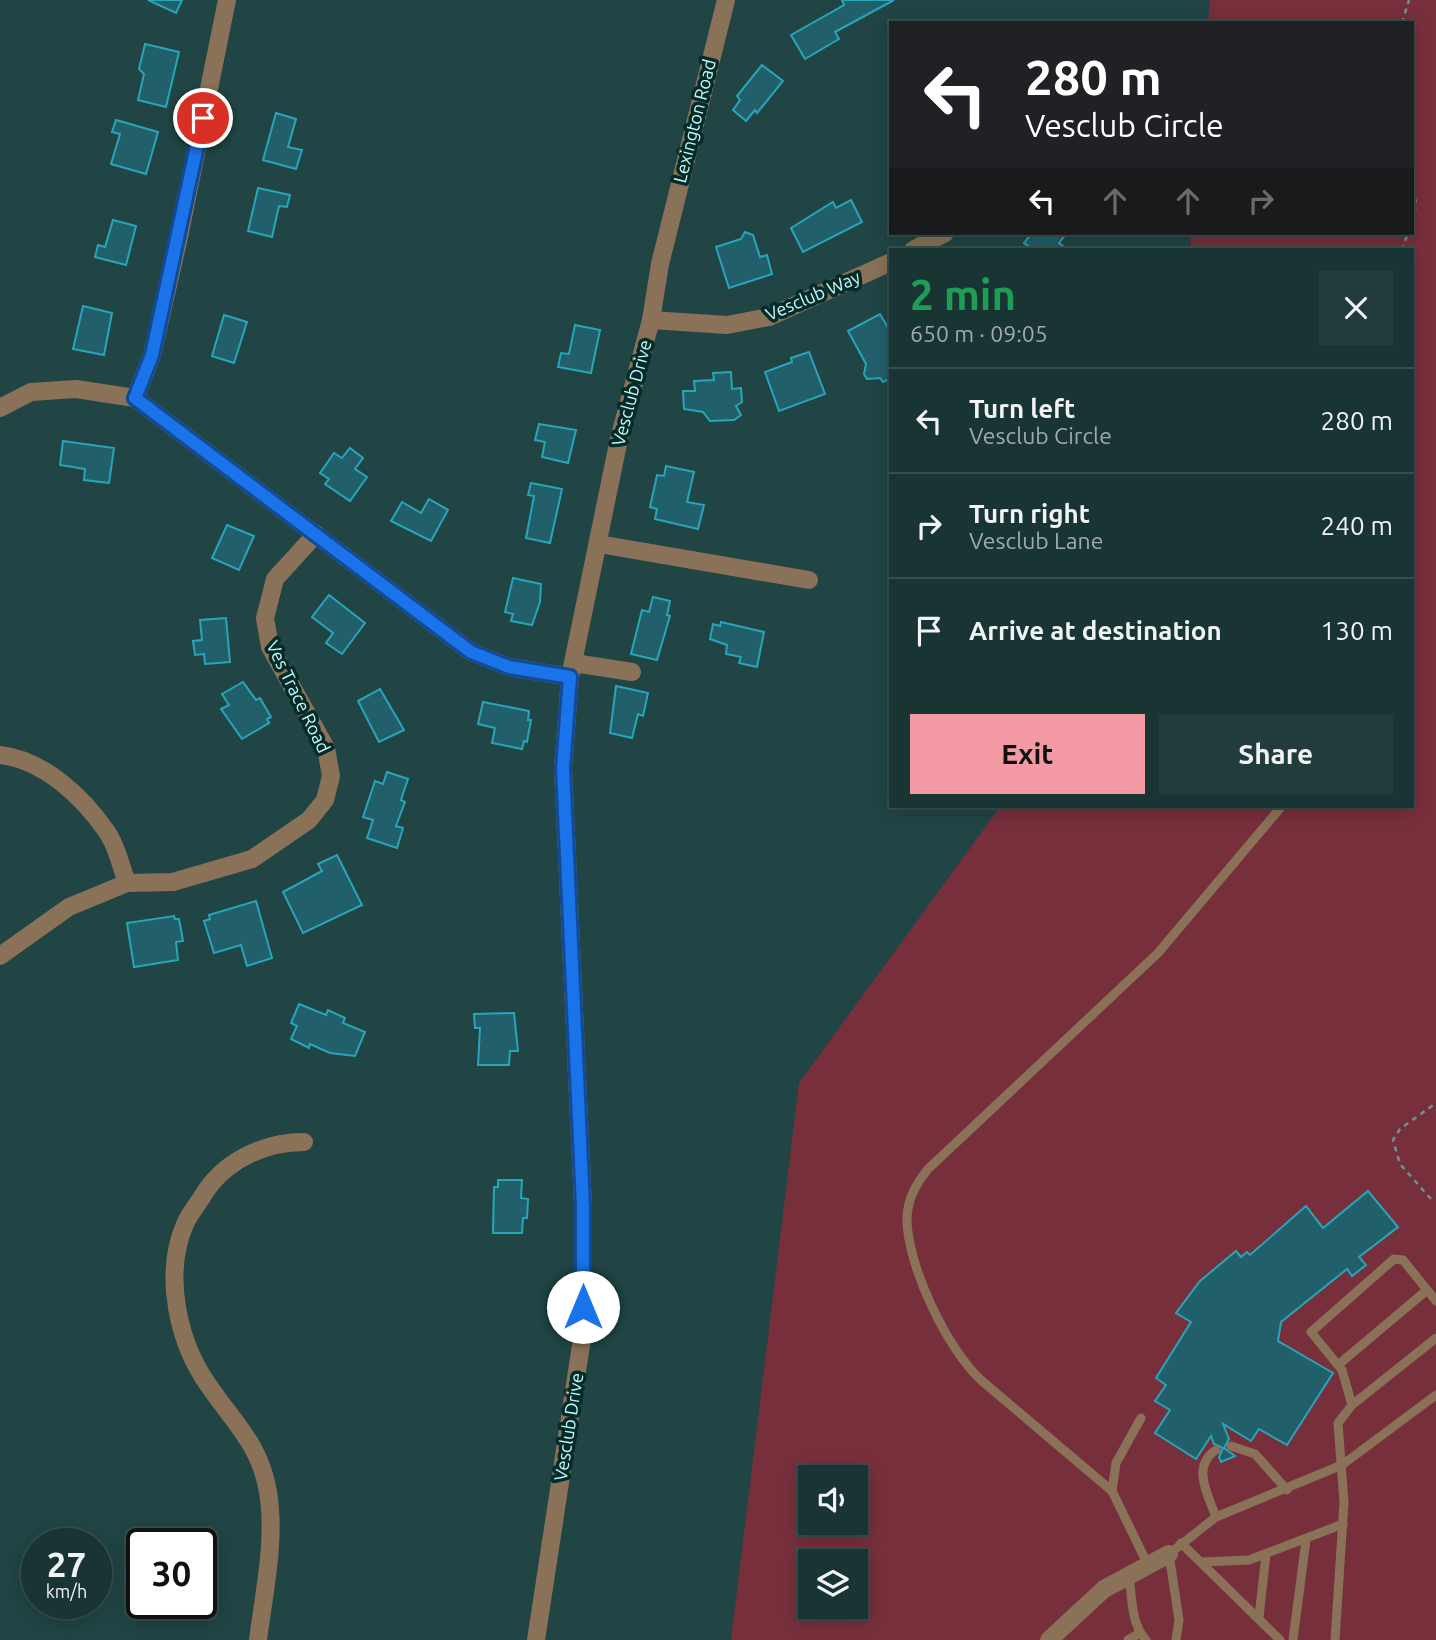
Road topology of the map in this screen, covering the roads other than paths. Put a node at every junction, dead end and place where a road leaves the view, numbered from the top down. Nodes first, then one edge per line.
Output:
1 (227, 0) edge
2 (726, 0) edge
3 (941, 235) edge
4 (665, 243) joint
5 (917, 248) edge
6 (889, 263) edge
7 (651, 320) junction
8 (135, 398) junction
9 (0, 408) edge
10 (316, 534) junction
11 (599, 544) junction
12 (810, 580) dead end
13 (572, 670) junction
14 (632, 672) dead end
15 (0, 755) edge
16 (1280, 808) edge
17 (127, 883) junction
18 (0, 956) edge
19 (304, 1142) dead end
20 (1427, 1290) junction
21 (1436, 1301) edge
22 (1436, 1338) edge
23 (1338, 1365) junction
24 (1436, 1395) edge
25 (1352, 1405) junction
26 (1141, 1418) dead end
27 (1231, 1446) dead end
28 (1216, 1450) dead end
29 (1342, 1465) junction
30 (1287, 1490) junction
31 (1112, 1491) junction
32 (1216, 1517) junction
33 (1343, 1524) junction
34 (1306, 1541) junction
35 (1175, 1549) junction
36 (1266, 1554) junction
37 (1203, 1562) junction
38 (1148, 1565) junction
39 (1129, 1576) junction
40 (1259, 1616) junction
41 (1143, 1636) edge
42 (258, 1640) edge
43 (537, 1640) edge
44 (1049, 1640) edge
45 (1128, 1640) edge
46 (1176, 1640) edge
47 (1280, 1640) edge
48 (1293, 1640) edge
49 (1335, 1640) edge

1 - 8 street
2 - 4 street, Lexington Road
3 - 5 street
4 - 7 street, Vesclub Drive
6 - 7 street, Vesclub Way
7 - 11 street, Vesclub Drive
8 - 9 street
8 - 10 street
10 - 13 street
10 - 17 street, Ves Trace Road
11 - 12 street
11 - 13 street, Vesclub Drive
13 - 14 street
13 - 43 street, Vesclub Drive
15 - 17 street
16 - 31 lane
17 - 18 street, Ves Trace Road
19 - 42 street
20 - 21 lane
20 - 23 lane
20 - 23 lane
22 - 25 lane
23 - 25 lane
24 - 29 lane
25 - 29 lane
26 - 31 lane
27 - 30 lane
28 - 32 lane
29 - 30 lane
29 - 33 lane
30 - 32 lane
31 - 38 lane
32 - 35 lane
33 - 34 lane
33 - 49 lane
34 - 36 lane
34 - 48 lane
35 - 37 lane
35 - 38 street
35 - 46 lane
36 - 37 lane
36 - 40 lane
37 - 40 lane
38 - 39 street
39 - 41 lane
39 - 44 street
40 - 47 lane
41 - 45 lane

